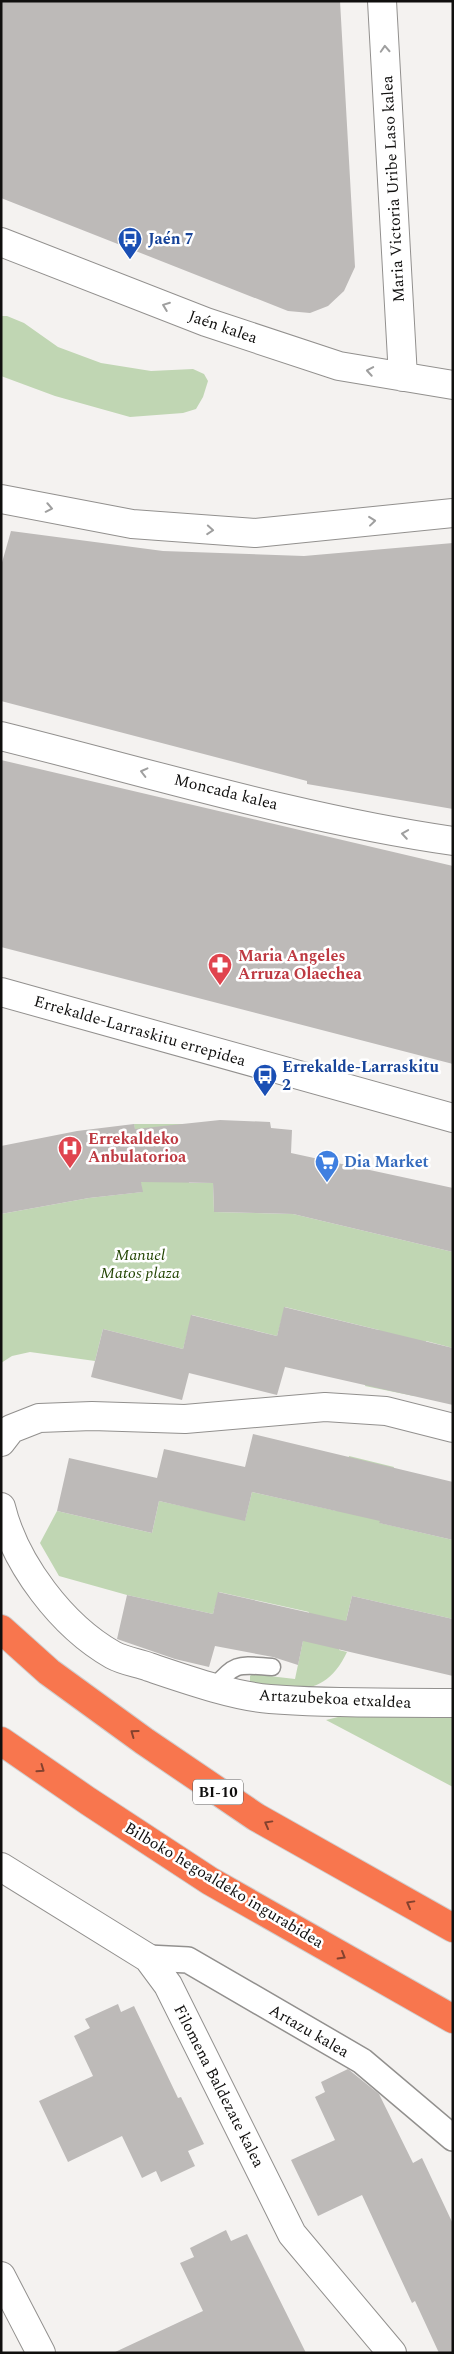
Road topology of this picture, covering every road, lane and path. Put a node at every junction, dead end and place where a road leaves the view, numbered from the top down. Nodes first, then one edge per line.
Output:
1 (382, 1) edge
2 (1, 242) edge
3 (403, 377) junction
4 (453, 385) edge
5 (1, 499) edge
6 (453, 513) edge
7 (1, 736) edge
8 (453, 841) edge
9 (1, 992) edge
10 (453, 1118) edge
11 (453, 1428) edge
12 (1, 1442) edge
13 (1, 1509) edge
14 (1, 1630) edge
15 (272, 1667) dead end
16 (215, 1687) junction
17 (453, 1703) edge
18 (1, 1740) edge
19 (1, 1867) edge
20 (453, 1928) edge
21 (148, 1958) junction
22 (453, 2019) edge
23 (453, 2138) edge
24 (1, 2276) edge
25 (41, 2353) edge
26 (392, 2353) edge

3 -> 1 street, Maria Victoria Uribe Laso kalea
3 -> 2 street, Jaén kalea
3 - 4 street, Jaén kalea
5 -> 6 street
8 -> 7 street, Moncada kalea
9 - 10 street, Errekalde-Larraskitu errepidea
11 - 12 street
13 - 16 street, Artazubekoa etxaldea
20 -> 14 highway, BI-10
15 - 16 lane
16 - 17 street, Artazubekoa etxaldea
18 -> 22 highway, Bilboko hegoaldeko ingurabidea
19 - 21 street, Filomena Baldezate kalea
21 - 23 street, Artazu kalea
21 - 26 street, Filomena Baldezate kalea
24 - 25 street

